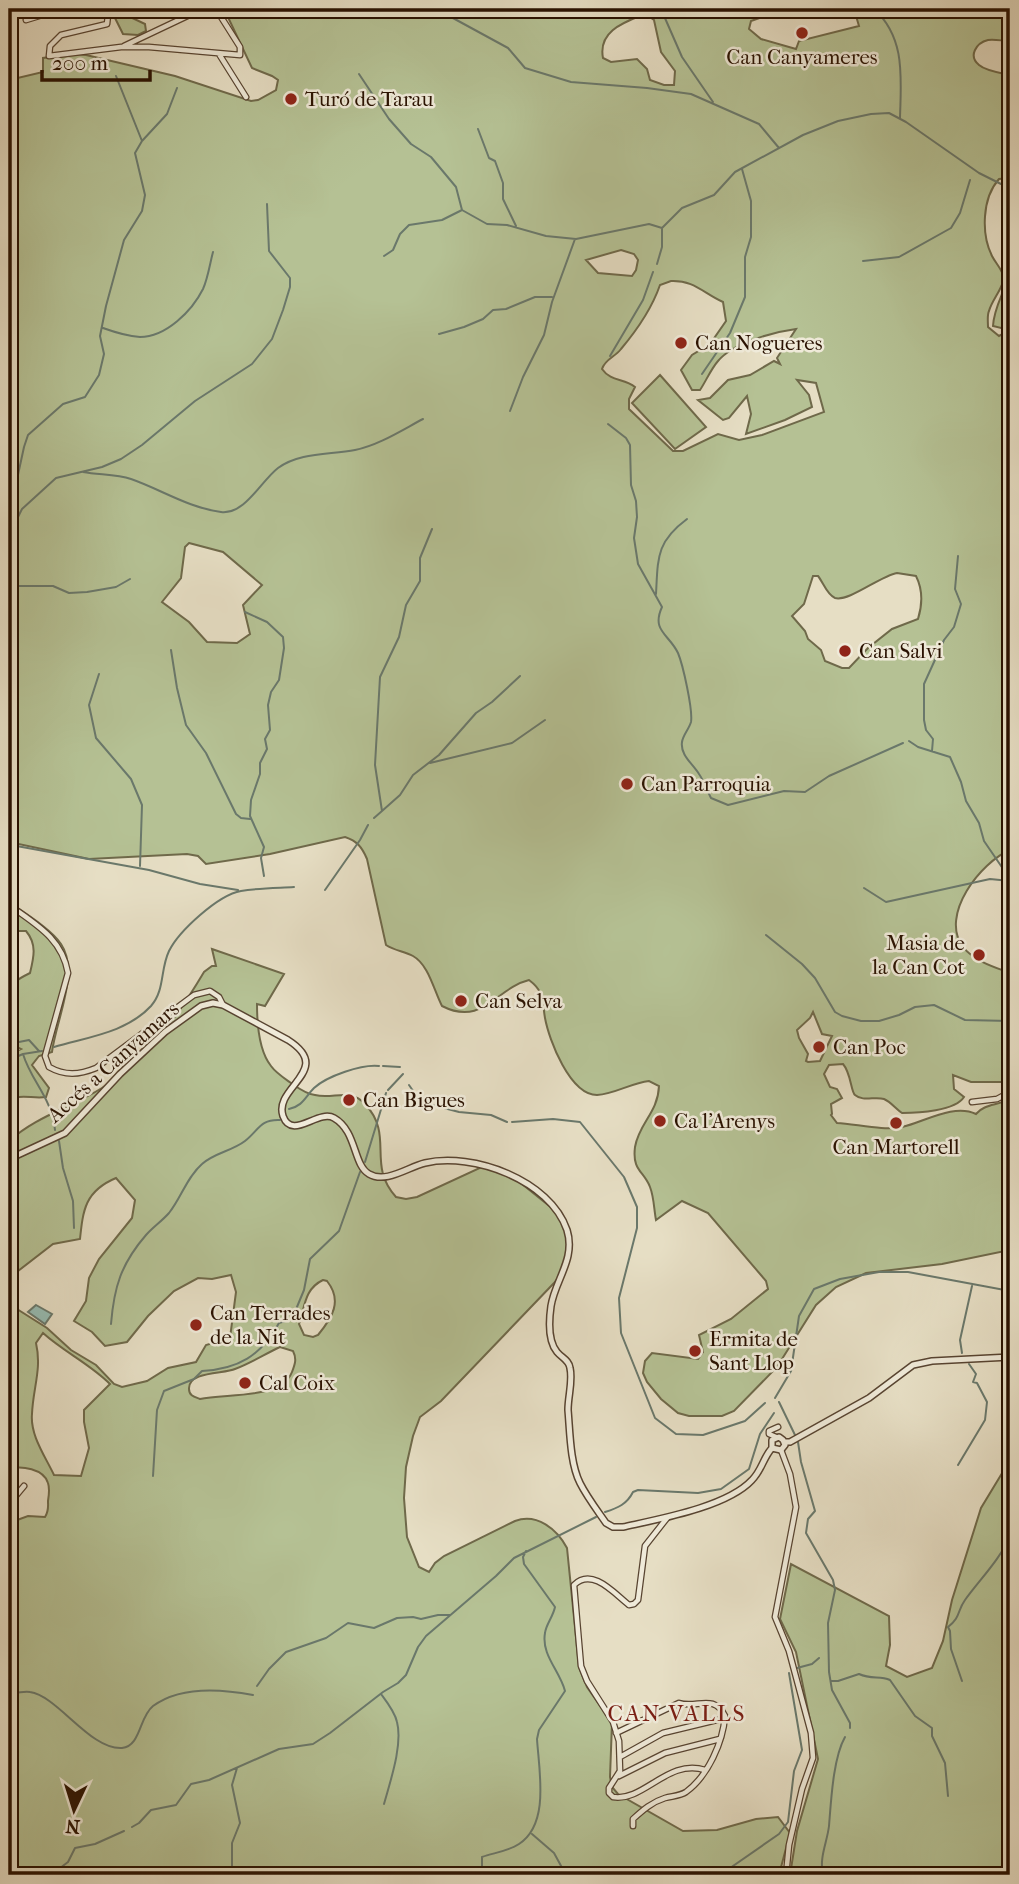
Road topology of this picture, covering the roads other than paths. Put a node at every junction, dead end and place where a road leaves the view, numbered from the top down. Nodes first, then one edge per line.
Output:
1 (62, 9) edge
2 (106, 9) edge
3 (202, 9) edge
4 (216, 9) edge
5 (26, 20) dead end
6 (121, 47) junction
7 (218, 53) junction
8 (246, 97) dead end
9 (9, 905) edge
10 (223, 1005) junction
11 (1010, 1092) edge
12 (972, 1102) dead end
13 (9, 1159) edge
14 (1010, 1357) edge
15 (778, 1427) dead end
16 (776, 1437) junction
17 (785, 1442) junction
18 (772, 1448) junction
19 (781, 1450) junction
20 (24, 1486) dead end
21 (9, 1504) edge
22 (667, 1518) junction
23 (724, 1718) junction
24 (616, 1733) junction
25 (720, 1739) junction
26 (620, 1757) junction
27 (705, 1770) junction
28 (618, 1777) junction
29 (634, 1826) dead end
30 (786, 1875) edge

1 - 5 street
2 - 6 street
3 - 6 street
4 - 7 street
6 - 7 street
7 - 8 street
9 - 10 street
10 - 13 street, Accés a Canyamars
10 - 22 street
11 - 12 street
14 - 17 street
15 - 16 street
16 - 17 street
16 - 18 street
17 - 19 street
18 - 19 street
18 - 22 street
19 - 30 street
20 - 21 street
22 - 24 street
23 - 24 street
23 - 25 street
23 - 26 street
24 - 26 street
25 - 27 street
25 - 28 street
26 - 28 street
27 - 28 street
27 - 29 street

